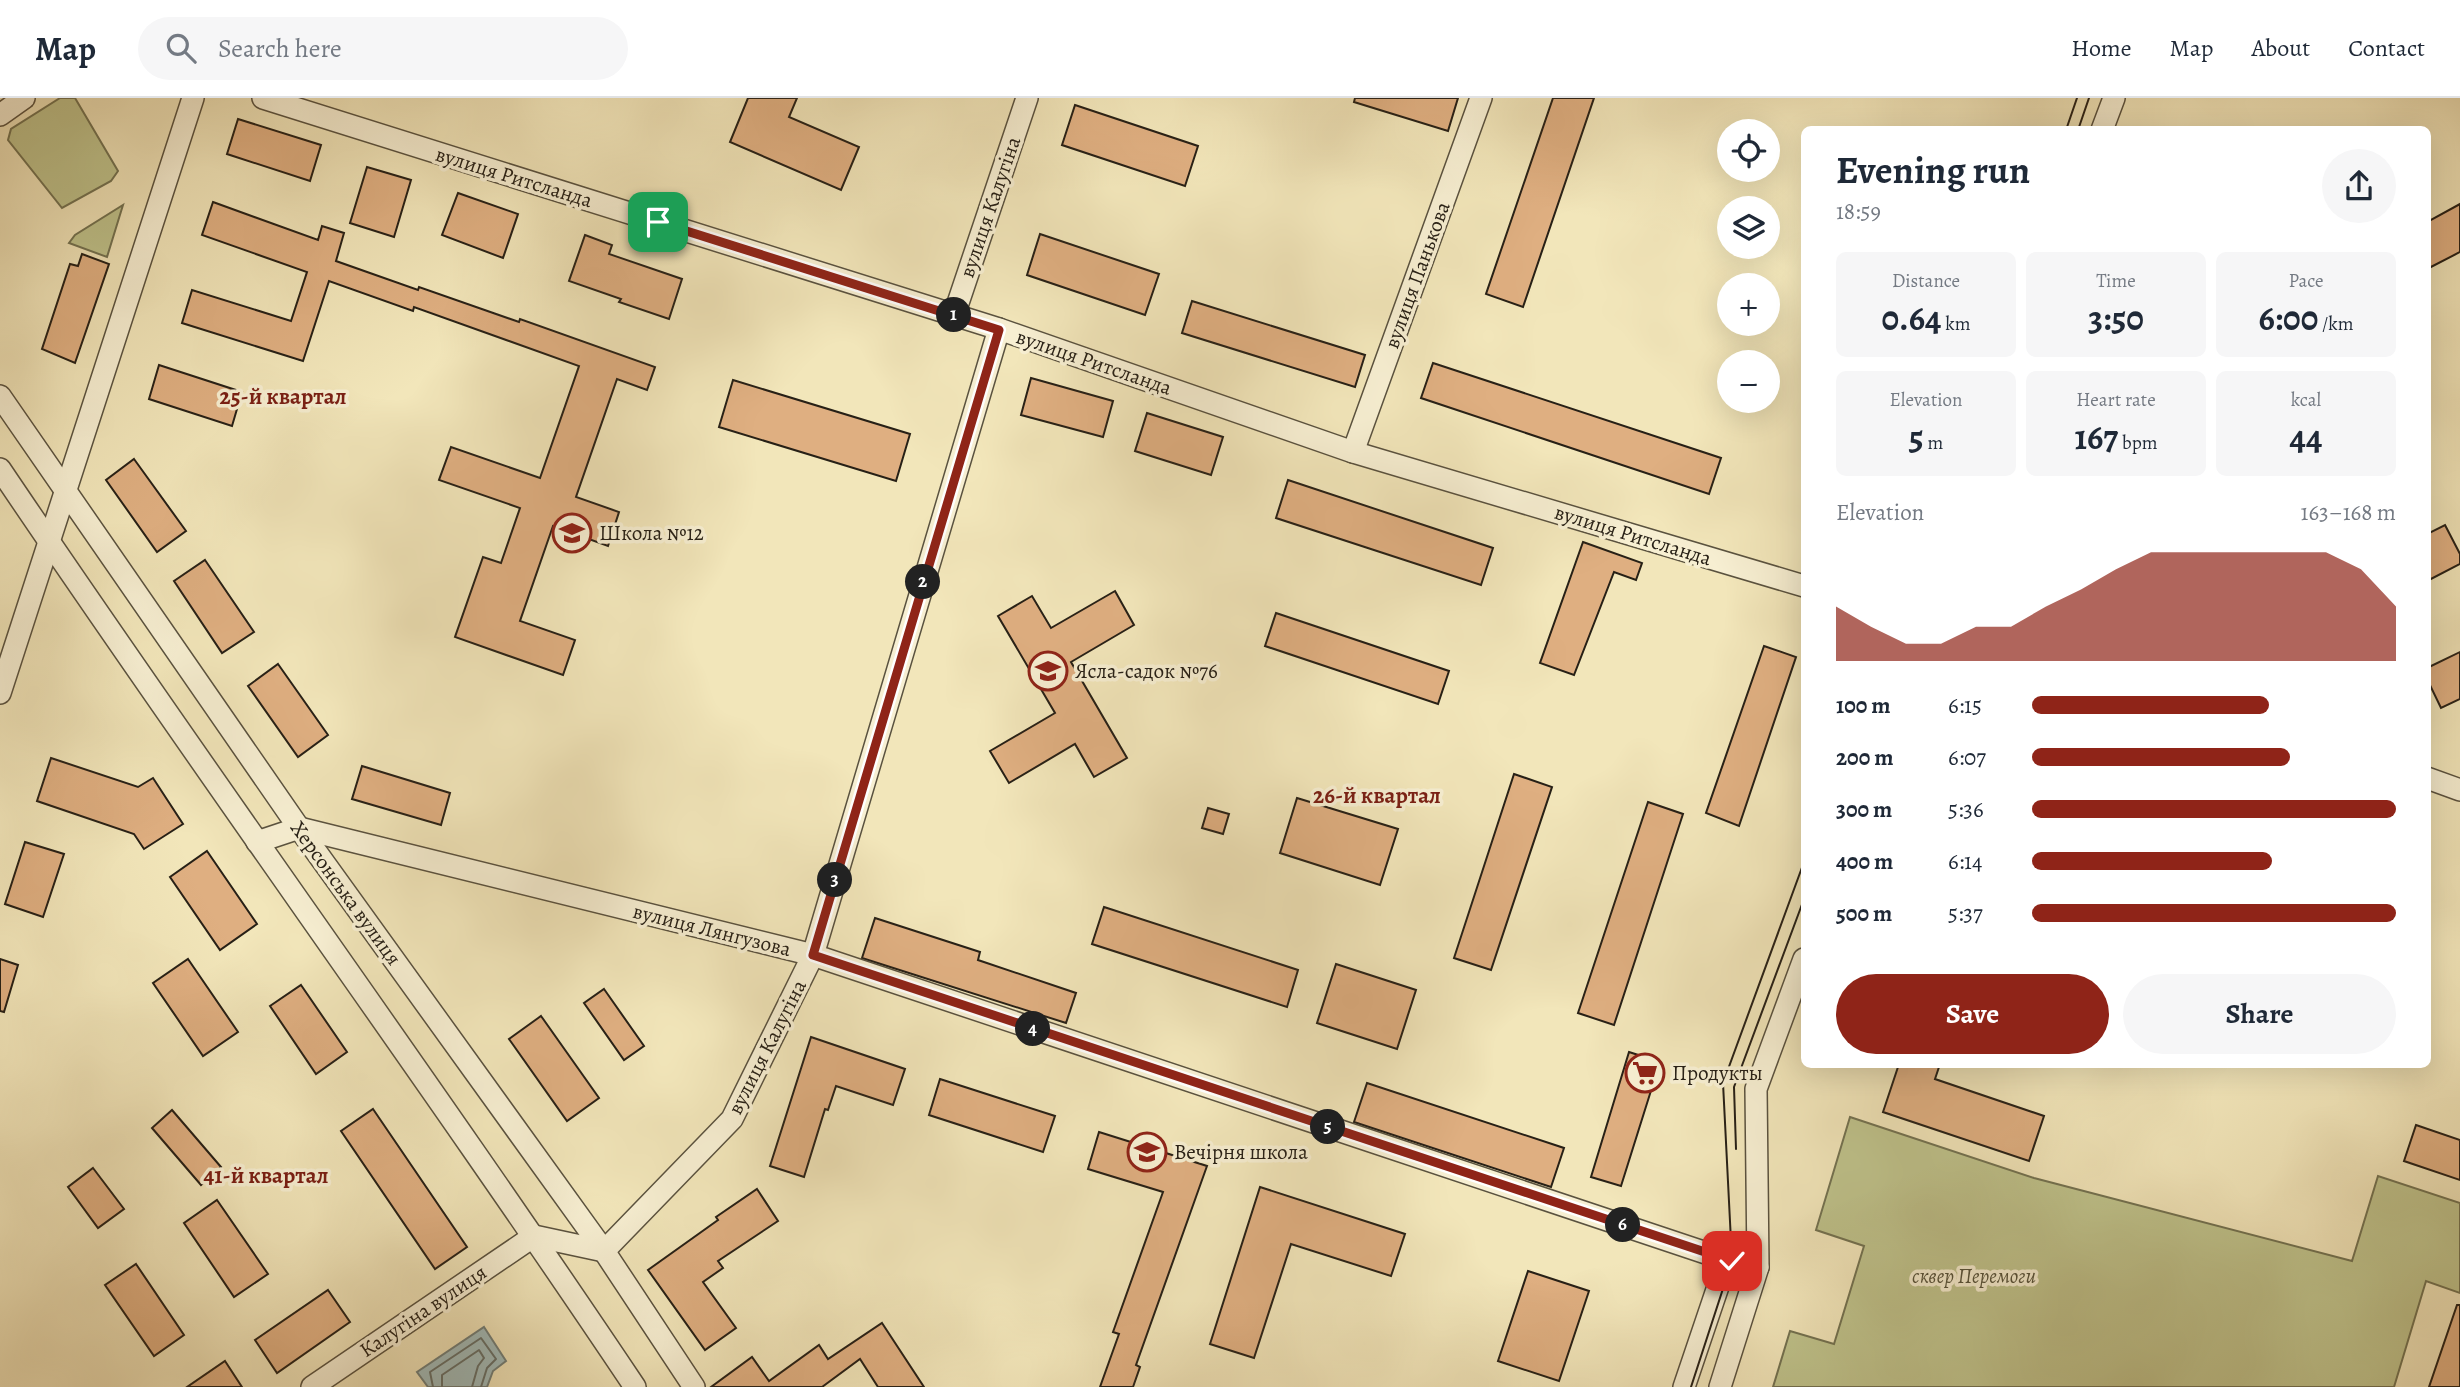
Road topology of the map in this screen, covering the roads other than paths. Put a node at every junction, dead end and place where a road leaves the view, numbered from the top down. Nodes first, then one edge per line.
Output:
1 (24, 98) edge
2 (193, 98) edge
3 (263, 98) edge
4 (1027, 98) edge
5 (1481, 98) edge
6 (2113, 98) edge
7 (0, 115) edge
8 (2103, 126) edge
9 (954, 315) junction
10 (999, 330) junction
11 (0, 396) edge
12 (1353, 452) junction
13 (0, 469) edge
14 (65, 491) junction
15 (48, 540) junction
16 (1801, 585) edge
17 (0, 693) edge
18 (2431, 779) edge
19 (2460, 790) edge
20 (299, 828) junction
21 (257, 842) junction
22 (813, 955) junction
23 (1801, 966) edge
24 (534, 1236) junction
25 (604, 1251) junction
26 (1727, 1260) junction
27 (1758, 1267) junction
28 (312, 1387) edge
29 (635, 1387) edge
30 (694, 1387) edge
31 (1684, 1387) edge
32 (1720, 1387) edge

1 - 7 street
2 - 14 street
3 - 9 street, вулиця Ритсланда
4 - 9 street, вулиця Калугіна
5 - 12 street, вулиця Панькова
6 - 8 street
9 - 10 street, вулиця Ритсланда
10 - 12 street, вулиця Ритсланда
10 - 22 street, вулиця Калугіна
11 - 14 street, Херсонська вулиця
12 - 16 street, вулиця Ритсланда
13 - 15 street, Херсонська вулиця
14 - 15 street
14 - 20 street, Херсонська вулиця
15 - 17 street
15 - 21 street, Херсонська вулиця
18 - 19 street
20 - 21 street
20 - 22 street, вулиця Лянгузова
20 - 25 street, Херсонська вулиця
21 - 24 street, Херсонська вулиця
22 - 25 street, вулиця Калугіна
22 - 26 street, вулиця Лянгузова
23 - 27 street
24 - 25 street
24 - 28 street, Калугіна вулиця
24 - 29 street, Херсонська вулиця
25 - 30 street, Херсонська вулиця
26 - 27 street, вулиця Лянгузова
26 - 31 street
27 - 32 street

